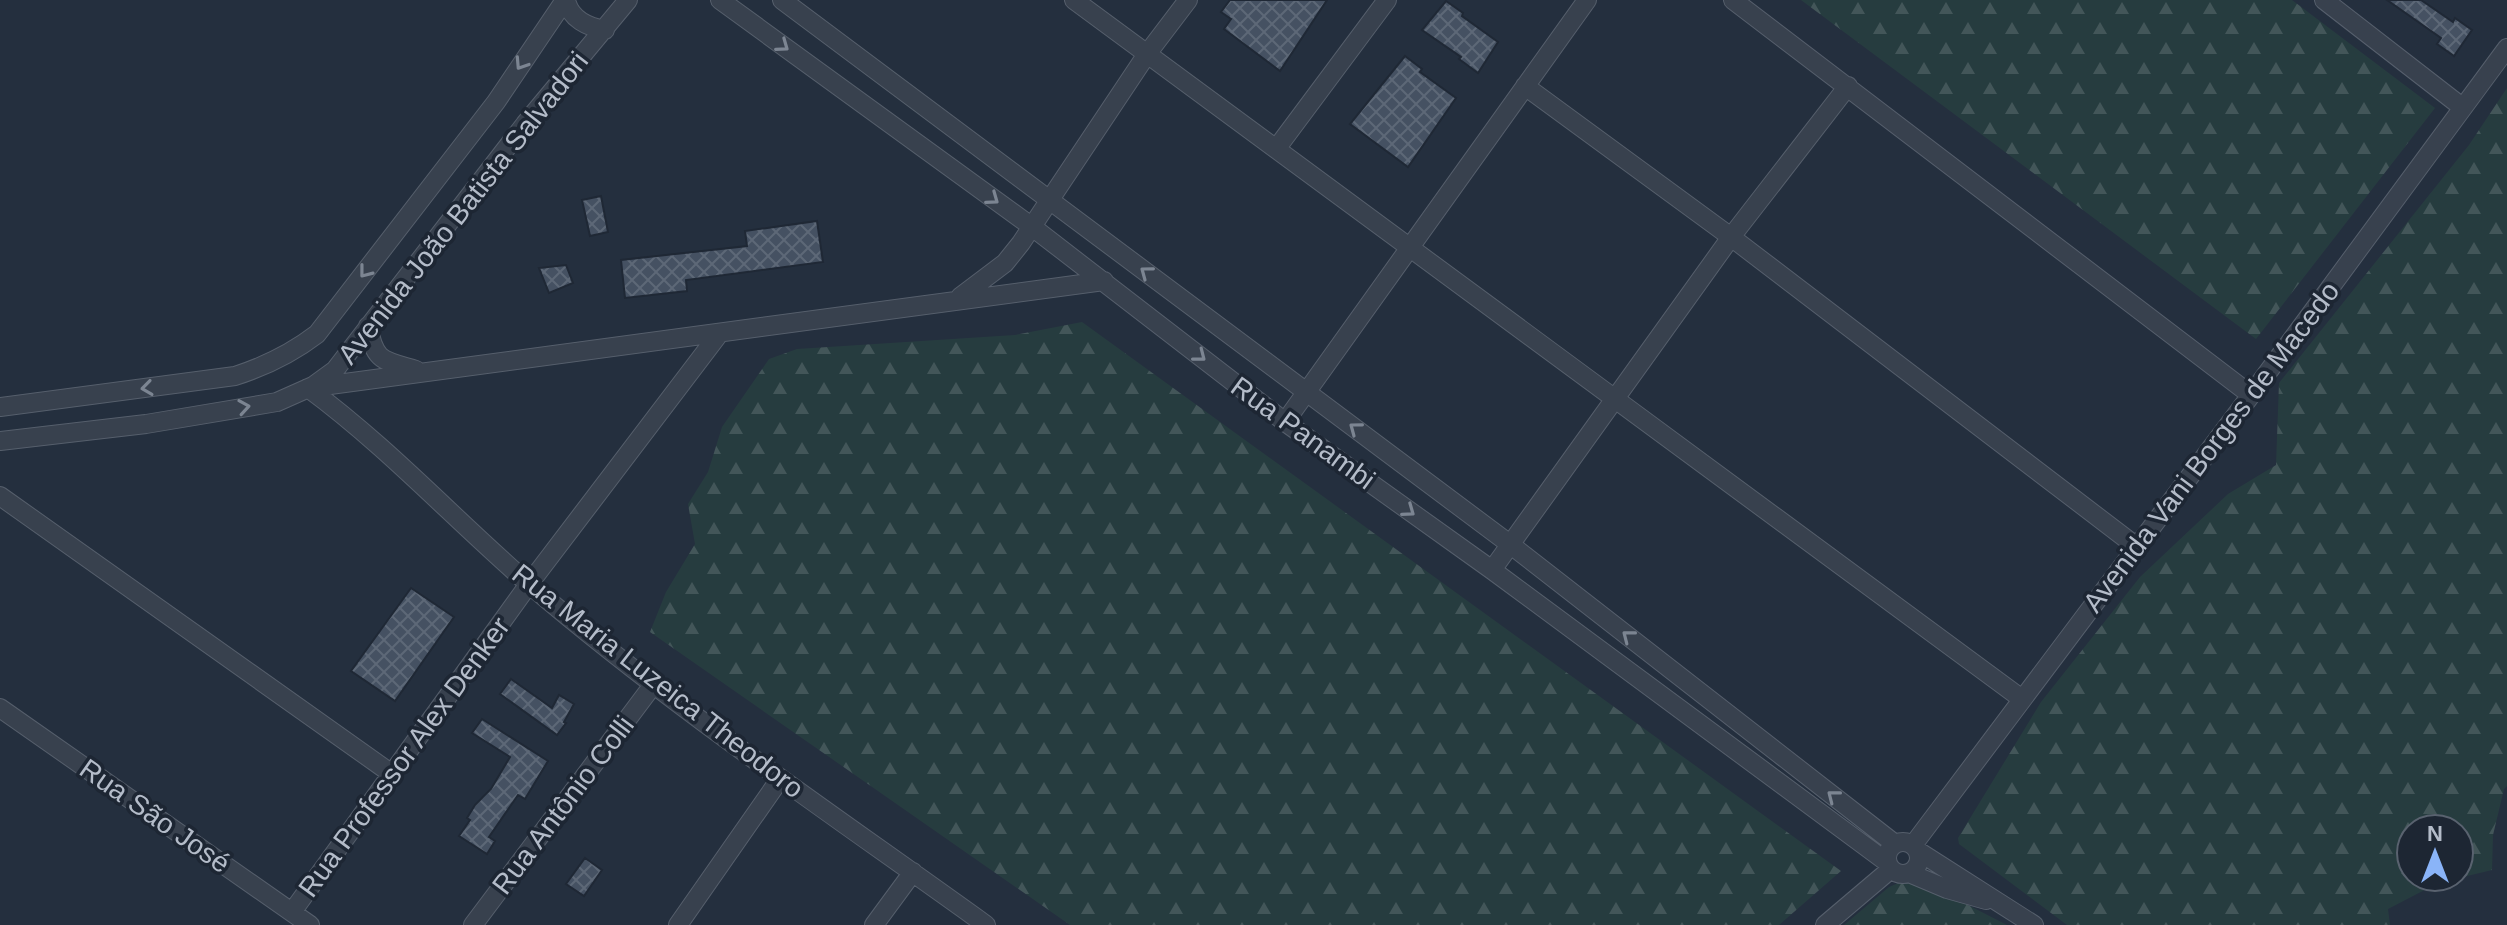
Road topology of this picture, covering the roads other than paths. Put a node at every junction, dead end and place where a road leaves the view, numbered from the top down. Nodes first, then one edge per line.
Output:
1 (566, 0) edge
2 (628, 0) edge
3 (720, 0) edge
4 (782, 0) edge
5 (1074, 0) edge
6 (1188, 0) edge
7 (1387, 0) edge
8 (1587, 0) edge
9 (1733, 0) edge
10 (2324, 0) edge
11 (605, 30) junction
12 (2507, 48) edge
13 (1147, 54) junction
14 (1525, 86) junction
15 (1848, 86) junction
16 (2462, 107) junction
17 (1276, 149) junction
18 (1049, 200) junction
19 (1031, 226) junction
20 (1731, 237) junction
21 (1409, 247) junction
22 (1104, 281) junction
23 (956, 300) junction
24 (368, 326) junction
25 (719, 334) junction
26 (423, 371) junction
27 (308, 388) junction
28 (1307, 391) junction
29 (2251, 395) junction
30 (1617, 400) junction
31 (0, 407) edge
32 (1285, 422) junction
33 (0, 441) edge
34 (0, 496) edge
35 (1511, 545) junction
36 (2137, 547) junction
37 (1492, 570) junction
38 (529, 584) junction
39 (653, 685) junction
40 (2022, 699) junction
41 (0, 708) edge
42 (392, 774) junction
43 (780, 779) junction
44 (1909, 847) junction
45 (1896, 869) junction
46 (913, 872) junction
47 (2005, 905) junction
48 (292, 912) junction
49 (310, 925) edge
50 (473, 925) edge
51 (678, 925) edge
52 (874, 925) edge
53 (986, 925) edge
54 (1825, 925) edge
55 (2034, 925) edge

1 - 11 street
1 -> 31 street, Avenida João Batista Salvadori
2 - 11 street, Avenida João Batista Salvadori
3 -> 19 street, Rua Panambi
4 - 18 street, Rua Panambi
5 - 13 street
6 - 13 street
7 - 17 street
8 - 14 street
9 - 15 street
10 - 16 street
11 - 24 street, Avenida João Batista Salvadori
12 - 16 street, Avenida Vani Borges de Macedo
13 - 17 street
13 - 18 street
14 - 20 street
14 - 21 street
15 - 20 street
15 - 29 street
16 - 29 street, Avenida Vani Borges de Macedo
17 - 21 street
18 - 19 street
28 -> 18 street, Rua Panambi
19 - 22 street, Rua Panambi
19 - 23 street
20 - 30 street
20 - 36 street
21 - 28 street
21 - 30 street
22 - 23 street
22 -> 32 street, Rua Panambi
23 - 25 street
24 - 26 street
24 - 27 street, Avenida João Batista Salvadori
25 - 26 street
25 - 38 street, Rua Professor Alex Denker
26 - 27 street
33 -> 27 street, Avenida João Batista Salvadori
27 - 38 street, Rua Maria Luzeica Theodoro
28 - 32 street
35 -> 28 street, Rua Panambi
29 - 36 street, Avenida Vani Borges de Macedo
30 - 35 street
30 - 40 street
32 -> 37 street, Rua Panambi
34 - 42 street
35 - 37 street
44 -> 35 street, Rua Panambi
36 - 40 street, Avenida Vani Borges de Macedo
37 - 45 street, Rua Panambi
38 - 39 street, Rua Maria Luzeica Theodoro
38 - 42 street, Rua Professor Alex Denker
39 - 43 street, Rua Maria Luzeica Theodoro
39 - 50 street, Rua Antônio Colli
40 - 44 street, Avenida Vani Borges de Macedo
41 - 48 street, Rua São José
42 - 48 street, Rua Professor Alex Denker
43 - 46 street, Rua Maria Luzeica Theodoro
43 - 51 street
44 - 45 street
44 - 45 street
44 - 47 street, Rua Panambi
45 - 47 street, Rua Panambi
45 - 54 street
46 - 52 street
46 - 53 street, Rua Maria Luzeica Theodoro
47 - 55 street, Rua Panambi
48 - 49 street, Rua São José

